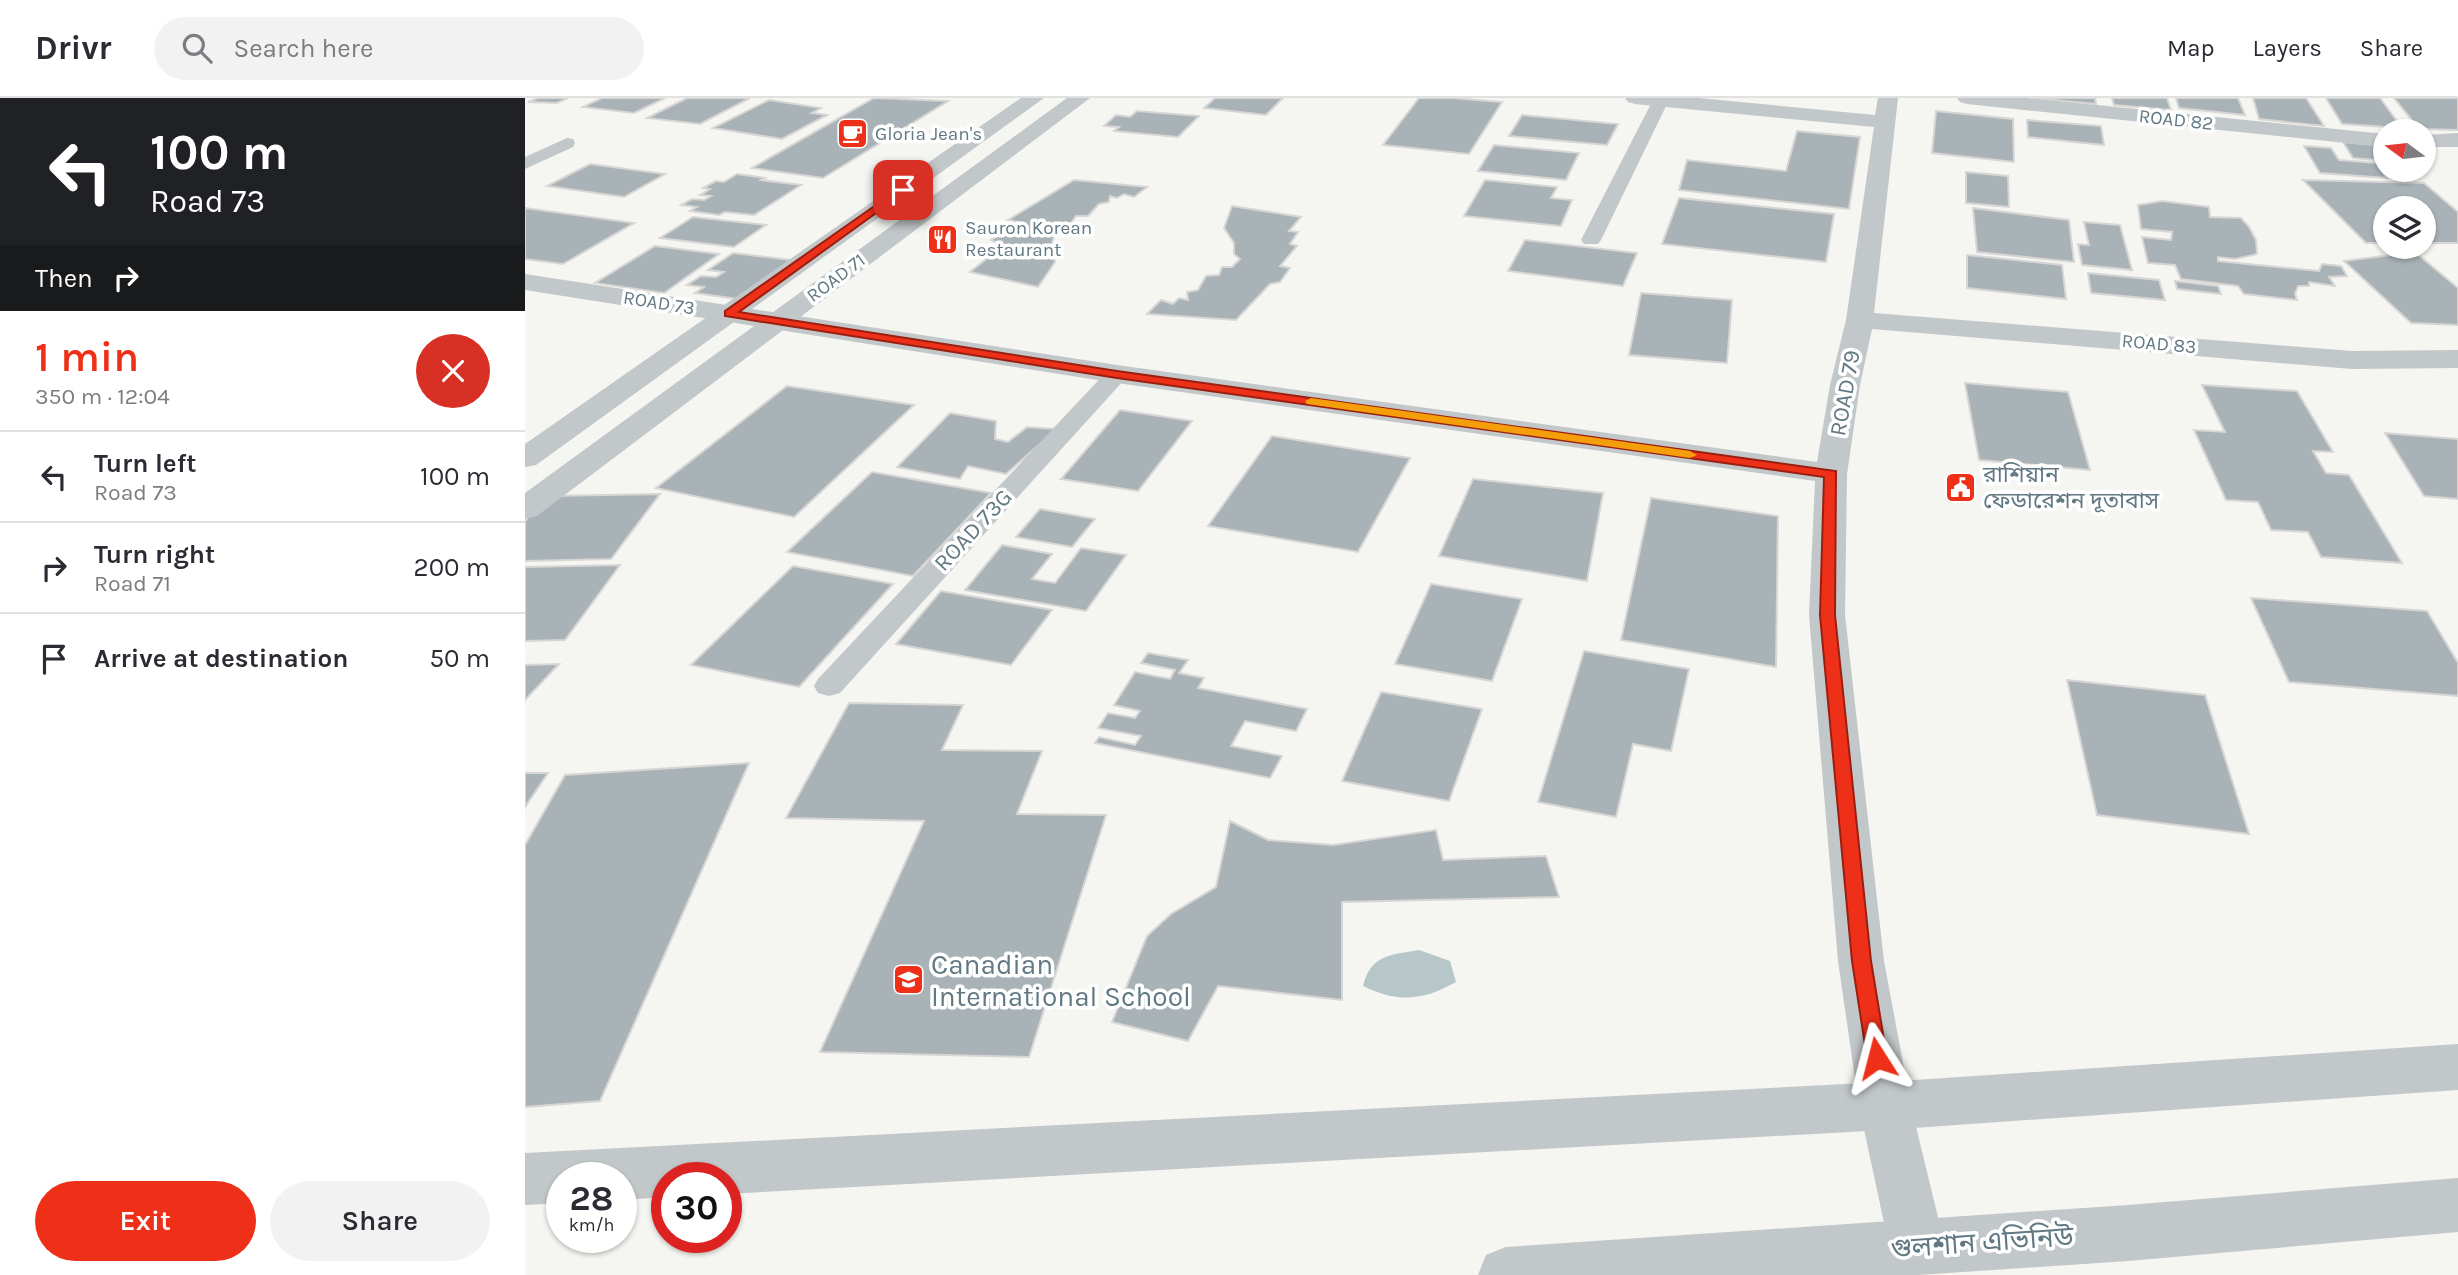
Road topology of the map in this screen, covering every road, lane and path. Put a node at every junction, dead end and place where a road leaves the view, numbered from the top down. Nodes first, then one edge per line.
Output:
1 (1034, 98) edge
2 (1080, 98) edge
3 (1635, 98) edge
4 (1967, 98) edge
5 (1661, 100) junction
6 (1886, 110) edge
7 (2373, 140) edge
8 (2458, 140) edge
9 (2436, 141) edge
10 (567, 143) dead end
11 (525, 164) edge
12 (1591, 240) dead end
13 (525, 282) edge
14 (729, 314) junction
15 (1860, 320) junction
16 (779, 321) junction
17 (2458, 359) edge
18 (1117, 374) junction
19 (525, 458) edge
20 (1831, 474) junction
21 (525, 509) edge
22 (829, 686) dead end
23 (2458, 1067) edge
24 (1885, 1106) junction
25 (525, 1179) edge
26 (2458, 1205) edge
27 (1920, 1261) edge
28 (1506, 1275) edge

1 - 14 street, ROAD 71
2 - 16 street, ROAD 71
3 - 5 street
4 - 7 street, ROAD 82
5 - 6 street
5 - 12 lane
6 - 15 street, ROAD 79
8 - 9 street
10 - 11 lane
13 - 14 street, ROAD 73
14 - 16 street, ROAD 73
14 - 19 street, ROAD 71
15 - 17 street, ROAD 83
15 - 20 street, ROAD 79
16 - 18 street, ROAD 73
16 - 21 street, ROAD 71
18 - 20 street, ROAD 73
18 - 22 lane, ROAD 73G
20 - 24 street, ROAD 79
23 - 24 street
24 - 25 street
24 - 27 street, ROAD 79
26 - 27 street, গুলশান এভিনিউ
27 - 28 street, গুলশান এভিনিউ

